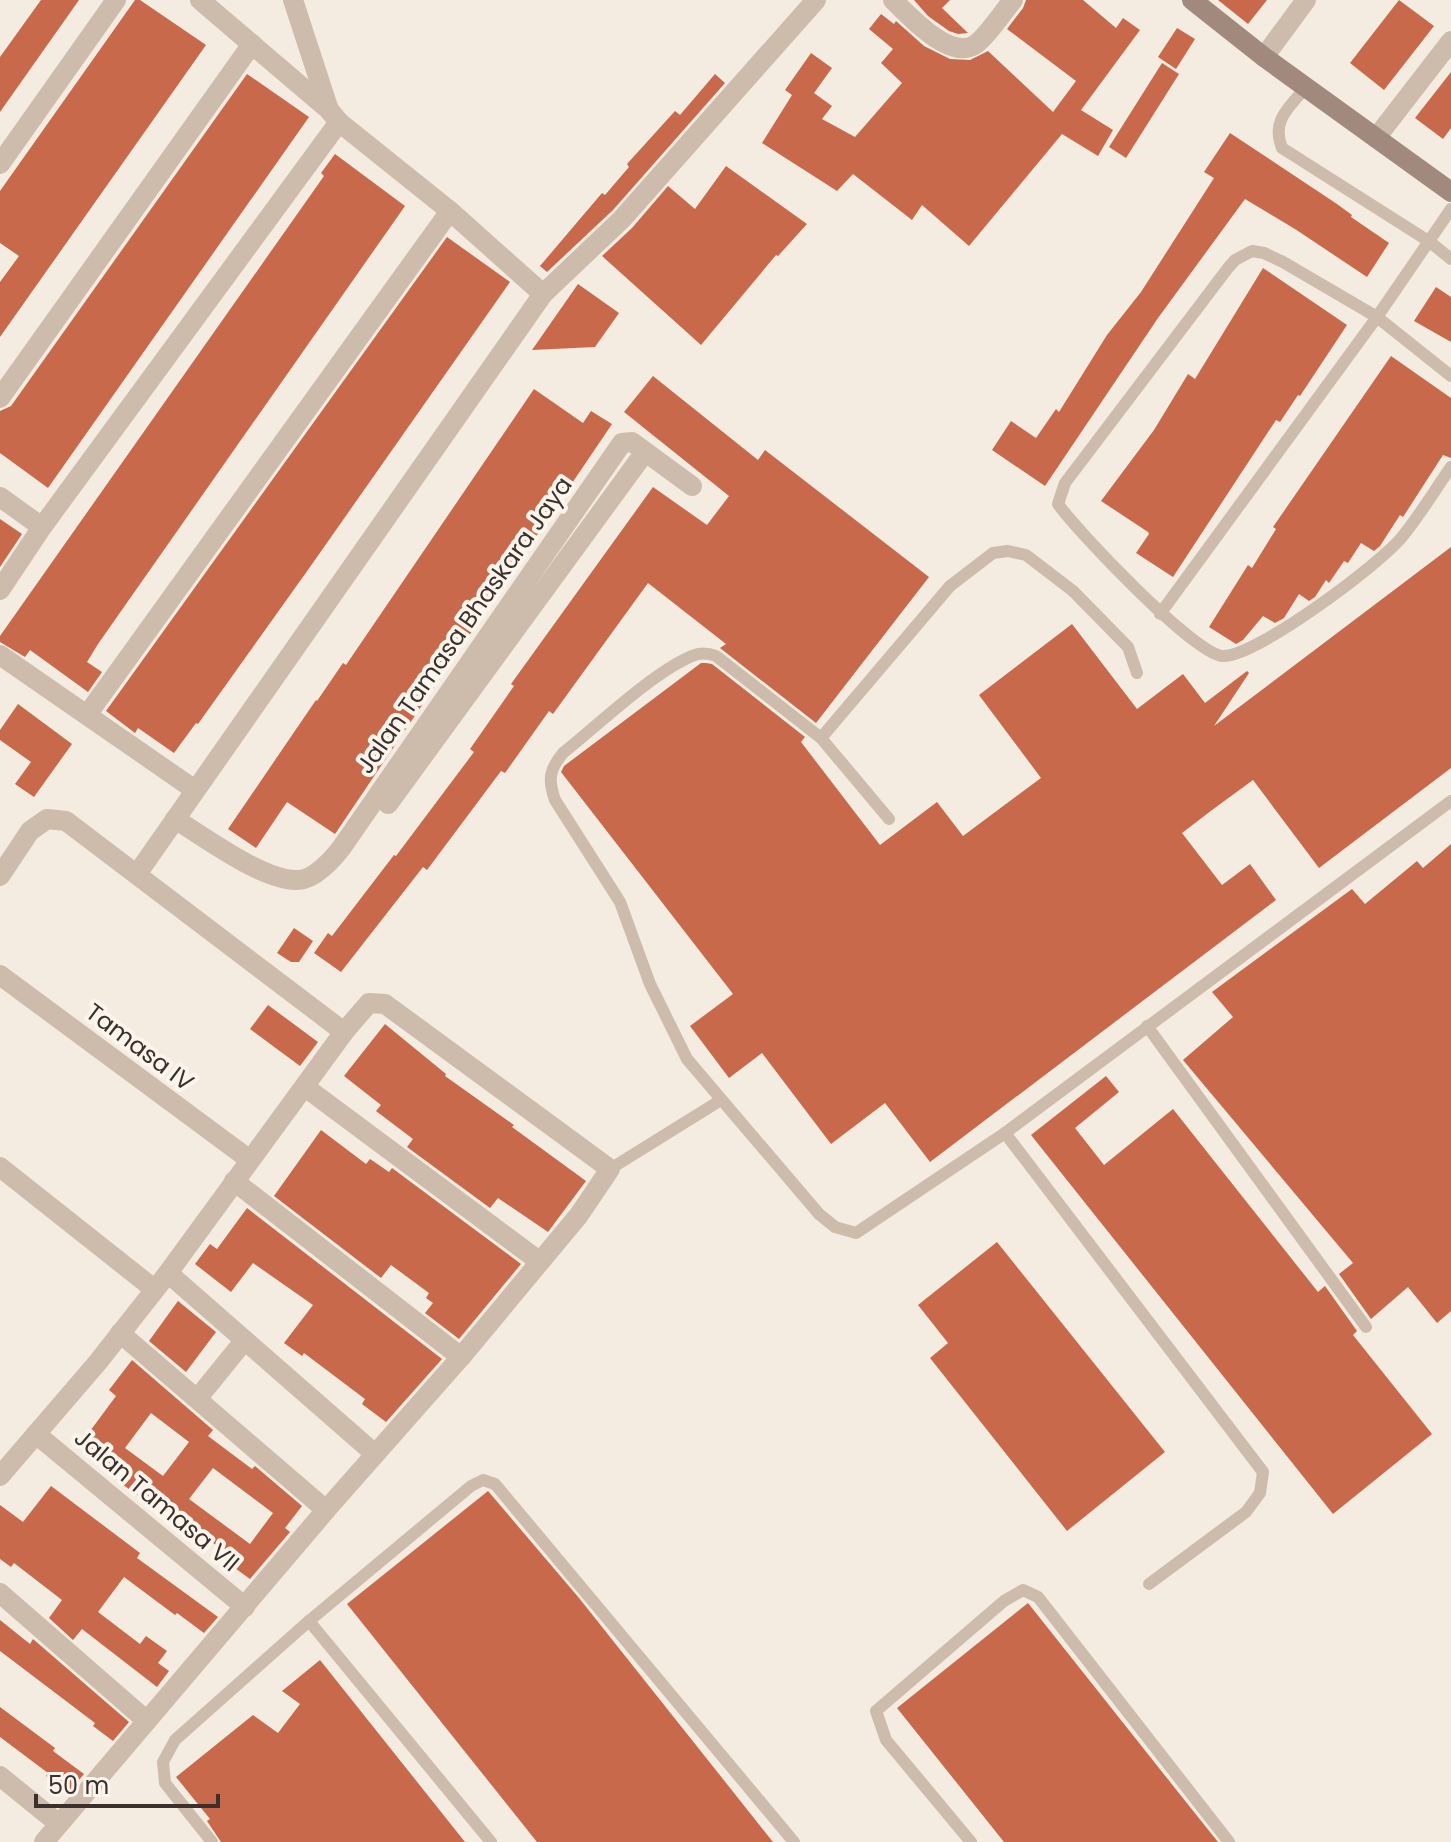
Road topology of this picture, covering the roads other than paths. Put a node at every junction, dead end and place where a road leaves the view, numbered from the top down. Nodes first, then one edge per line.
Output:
1 (116, 0) edge
2 (200, 0) edge
3 (293, 0) edge
4 (816, 0) edge
5 (893, 0) edge
6 (1013, 0) edge
7 (1192, 0) edge
8 (1306, 0) edge
9 (1451, 41) edge
10 (252, 44) junction
11 (1264, 57) junction
12 (1306, 87) junction
13 (334, 116) junction
14 (1376, 138) junction
15 (0, 164) edge
16 (1451, 192) edge
17 (1451, 209) edge
18 (450, 211) junction
19 (1430, 242) junction
20 (1451, 259) edge
21 (543, 294) junction
22 (1377, 317) junction
23 (1451, 376) edge
24 (0, 398) edge
25 (1451, 467) edge
26 (692, 486) dead end
27 (0, 497) edge
28 (42, 527) junction
29 (0, 590) edge
30 (1160, 614) junction
31 (0, 655) edge
32 (1137, 673) dead end
33 (87, 715) junction
34 (821, 738) junction
35 (195, 790) junction
36 (1451, 801) edge
37 (175, 819) junction
38 (889, 819) dead end
39 (137, 874) junction
40 (0, 876) edge
41 (0, 975) edge
42 (1147, 1026) junction
43 (344, 1032) junction
44 (305, 1087) junction
45 (721, 1100) junction
46 (1005, 1133) junction
47 (250, 1160) junction
48 (0, 1167) edge
49 (610, 1169) junction
50 (234, 1181) junction
51 (539, 1261) junction
52 (161, 1281) junction
53 (1366, 1327) dead end
54 (120, 1333) junction
55 (244, 1341) junction
56 (461, 1357) junction
57 (197, 1399) junction
58 (36, 1434) junction
59 (375, 1454) junction
60 (0, 1476) edge
61 (326, 1510) junction
62 (1149, 1584) dead end
63 (0, 1593) edge
64 (245, 1607) junction
65 (309, 1621) junction
66 (147, 1721) junction
67 (0, 1776) edge
68 (59, 1824) junction
69 (44, 1842) edge
70 (212, 1842) edge
71 (491, 1842) edge
72 (794, 1842) edge
73 (971, 1842) edge
74 (1229, 1842) edge

1 - 15 street
2 - 10 street
3 - 13 street
4 - 21 street
5 - 6 street
7 - 11 main road
8 - 11 street
9 - 14 street
10 - 13 street
10 - 24 street
11 - 12 main road
12 - 14 main road
12 - 19 lane
13 - 18 street
13 - 28 street
14 - 16 main road
17 - 19 lane
18 - 21 street
18 - 33 street
19 - 20 lane
19 - 22 lane
21 - 35 street
22 - 23 lane
22 - 30 lane
22 - 30 lane
25 - 30 lane
26 - 37 street, Jalan Tamasa Bhaskara Jaya
27 - 28 street
28 - 29 street
31 - 33 street
32 - 34 lane
33 - 35 street
34 - 38 lane
34 - 45 lane
35 - 37 street
36 - 42 lane
37 - 39 street
39 - 40 street
39 - 43 street
41 - 47 street, Tamasa IV
42 - 46 lane
42 - 53 lane
43 - 44 street
43 - 49 street
44 - 47 street
44 - 51 street
45 - 46 lane
45 - 49 lane
46 - 62 lane
47 - 50 street
48 - 52 street
49 - 51 street
50 - 52 street
50 - 56 street
51 - 56 street
52 - 54 street
52 - 55 street
54 - 57 street
54 - 58 street
55 - 57 street
55 - 59 street
56 - 59 street
57 - 61 street
58 - 60 street
58 - 64 street, Jalan Tamasa VII
59 - 61 street
61 - 64 street
63 - 66 street
64 - 66 street
65 - 70 lane
65 - 71 lane
65 - 72 lane
66 - 68 street
67 - 68 street
68 - 69 street
73 - 74 lane

